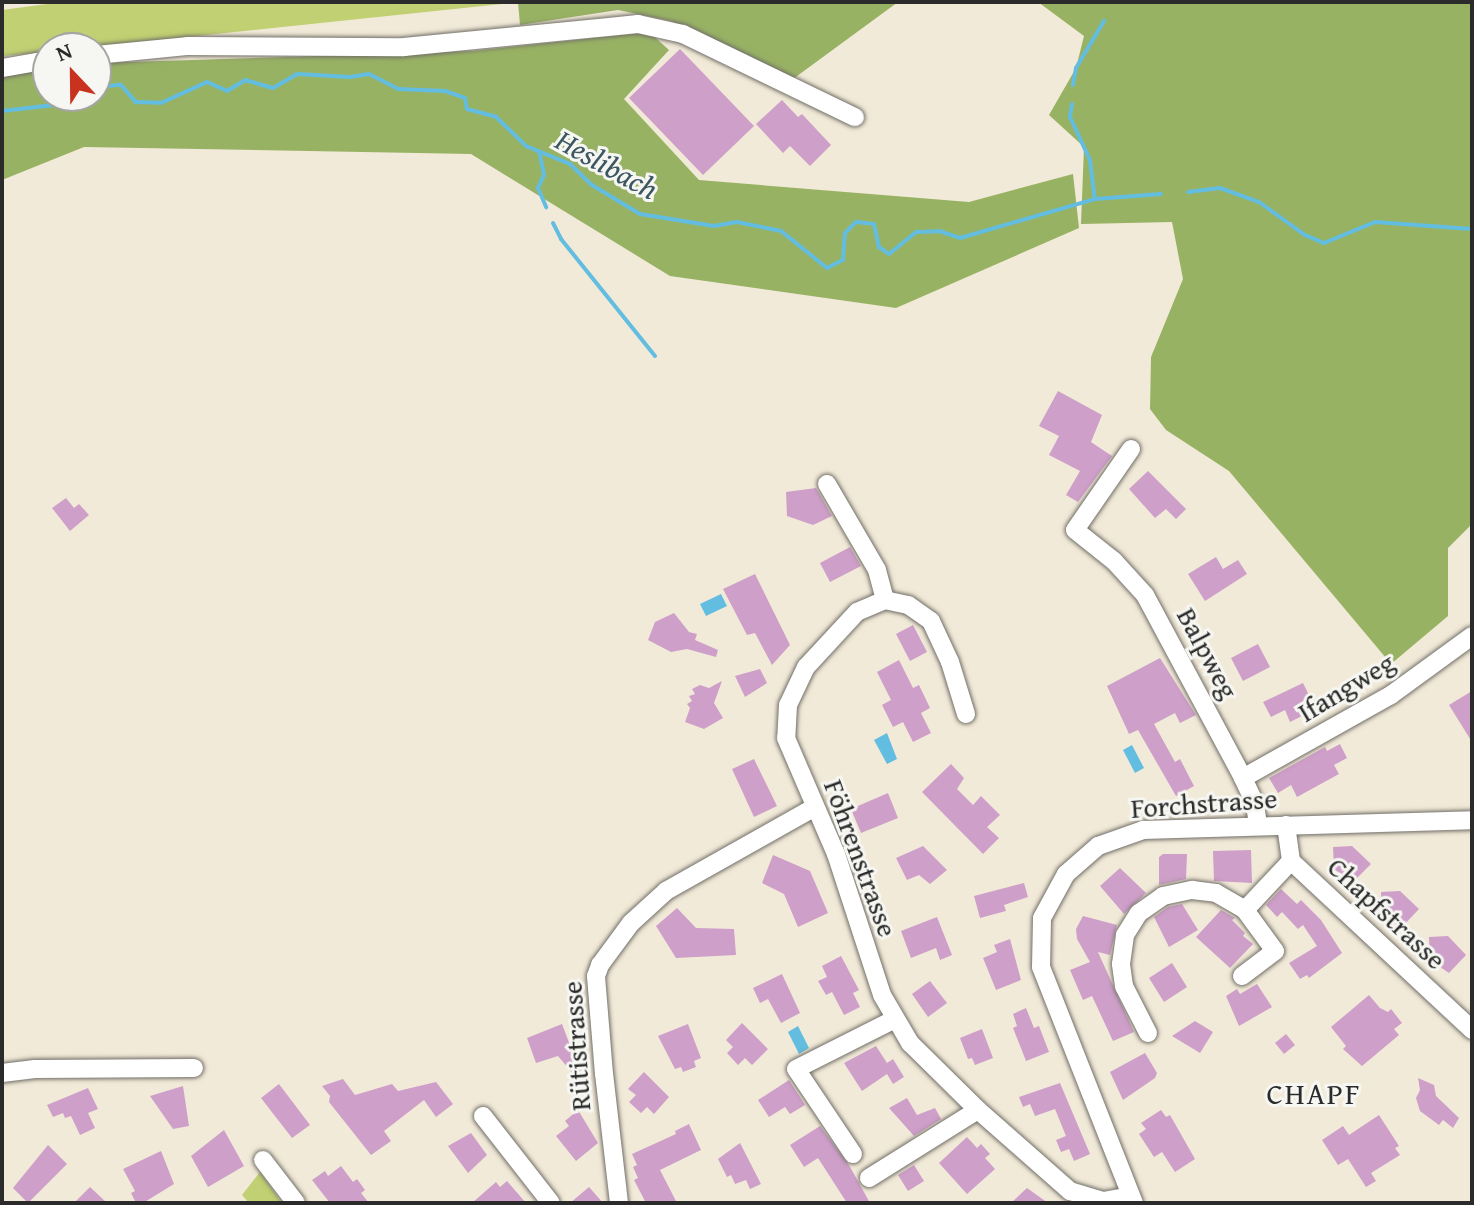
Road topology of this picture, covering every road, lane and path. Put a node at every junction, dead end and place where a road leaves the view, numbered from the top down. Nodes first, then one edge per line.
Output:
1 (112, 53) edge
2 (32, 63) edge
3 (2, 68) edge
4 (855, 117) dead end
5 (1131, 449) dead end
6 (827, 484) dead end
7 (885, 600) junction
8 (1472, 636) edge
9 (966, 714) dead end
10 (1243, 778) junction
11 (815, 807) junction
12 (1472, 820) edge
13 (1286, 825) junction
14 (1258, 826) junction
15 (1291, 861) junction
16 (1245, 910) junction
17 (1242, 976) dead end
18 (895, 1019) junction
19 (1472, 1030) edge
20 (1148, 1033) dead end
21 (194, 1068) dead end
22 (2, 1073) edge
23 (978, 1110) junction
24 (483, 1116) dead end
25 (853, 1154) dead end
26 (263, 1160) dead end
27 (869, 1178) dead end
28 (1132, 1199) edge
29 (296, 1203) edge
30 (551, 1203) edge
31 (619, 1203) edge

1 - 4 street
2 - 3 street
5 - 10 street, Balpweg
6 - 7 street
7 - 9 street
7 - 11 street, Föhrenstrasse
8 - 10 street, Ifangweg
10 - 14 street, Balpweg
11 - 18 street, Föhrenstrasse
11 - 31 street, Rütistrasse
12 - 13 street, Forchstrasse
13 - 14 street, Forchstrasse
13 - 15 street, Chapfstrasse
14 - 28 street, Forchstrasse
15 - 16 street
15 - 19 street, Chapfstrasse
16 - 17 street
16 - 20 street
18 - 23 street, Föhrenstrasse
18 - 25 street
21 - 22 street
23 - 27 street
23 - 28 street, Föhrenstrasse
24 - 30 street
26 - 29 street

